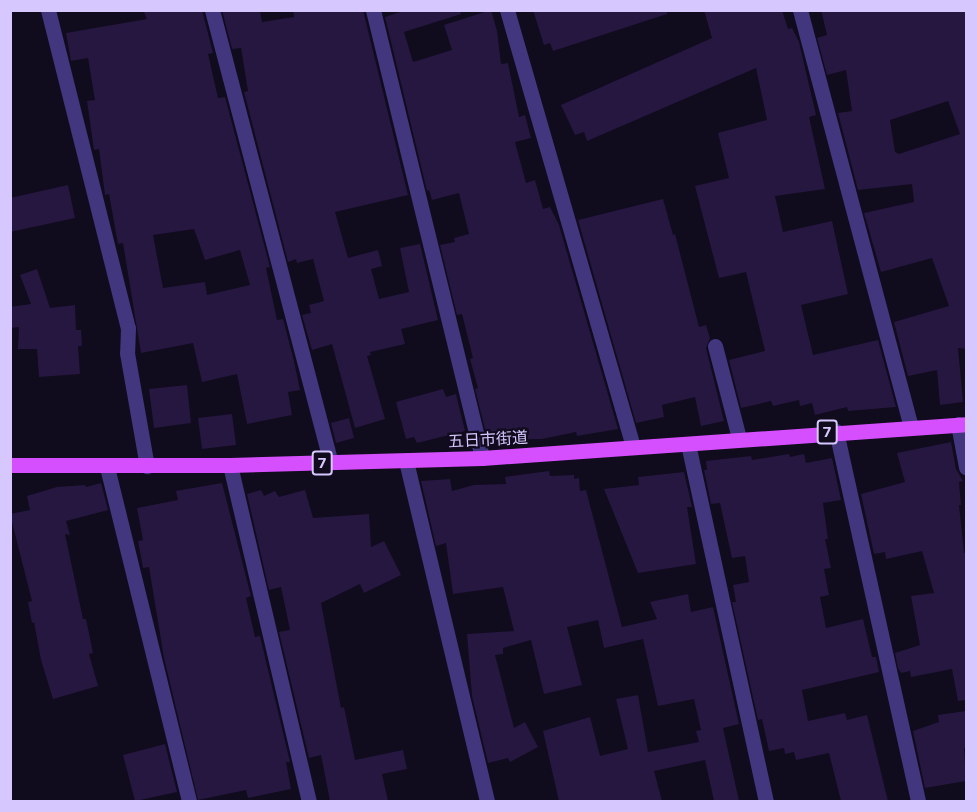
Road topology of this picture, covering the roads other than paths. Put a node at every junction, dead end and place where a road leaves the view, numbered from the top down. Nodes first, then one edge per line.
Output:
1 (48, 10) edge
2 (212, 10) edge
3 (373, 10) edge
4 (507, 10) edge
5 (800, 10) edge
6 (715, 346) dead end
7 (962, 424) edge
8 (911, 427) junction
9 (836, 431) junction
10 (739, 438) junction
11 (688, 444) junction
12 (633, 447) junction
13 (482, 458) junction
14 (406, 461) junction
15 (331, 462) junction
16 (10, 465) edge
17 (230, 465) junction
18 (107, 466) junction
19 (147, 466) junction
20 (966, 467) edge
21 (189, 801) edge
22 (309, 801) edge
23 (487, 801) edge
24 (766, 801) edge
25 (918, 801) edge

1 - 19 street
2 - 15 street
3 - 13 street
4 - 12 street
5 - 8 street
6 - 10 street
7 - 8 main road, 五日市街道 / 7
7 - 20 street
8 - 9 main road, 五日市街道 / 7
9 - 10 main road, 五日市街道 / 7
9 - 25 street
10 - 11 main road, 五日市街道 / 7
11 - 12 main road, 五日市街道 / 7
11 - 24 street
12 - 13 main road, 五日市街道 / 7
13 - 14 main road, 五日市街道 / 7
14 - 15 main road, 五日市街道 / 7
14 - 23 street
15 - 17 main road, 五日市街道 / 7
16 - 18 main road, 五日市街道 / 7
17 - 19 main road, 五日市街道 / 7
17 - 22 street
18 - 19 main road, 五日市街道 / 7
18 - 21 street

